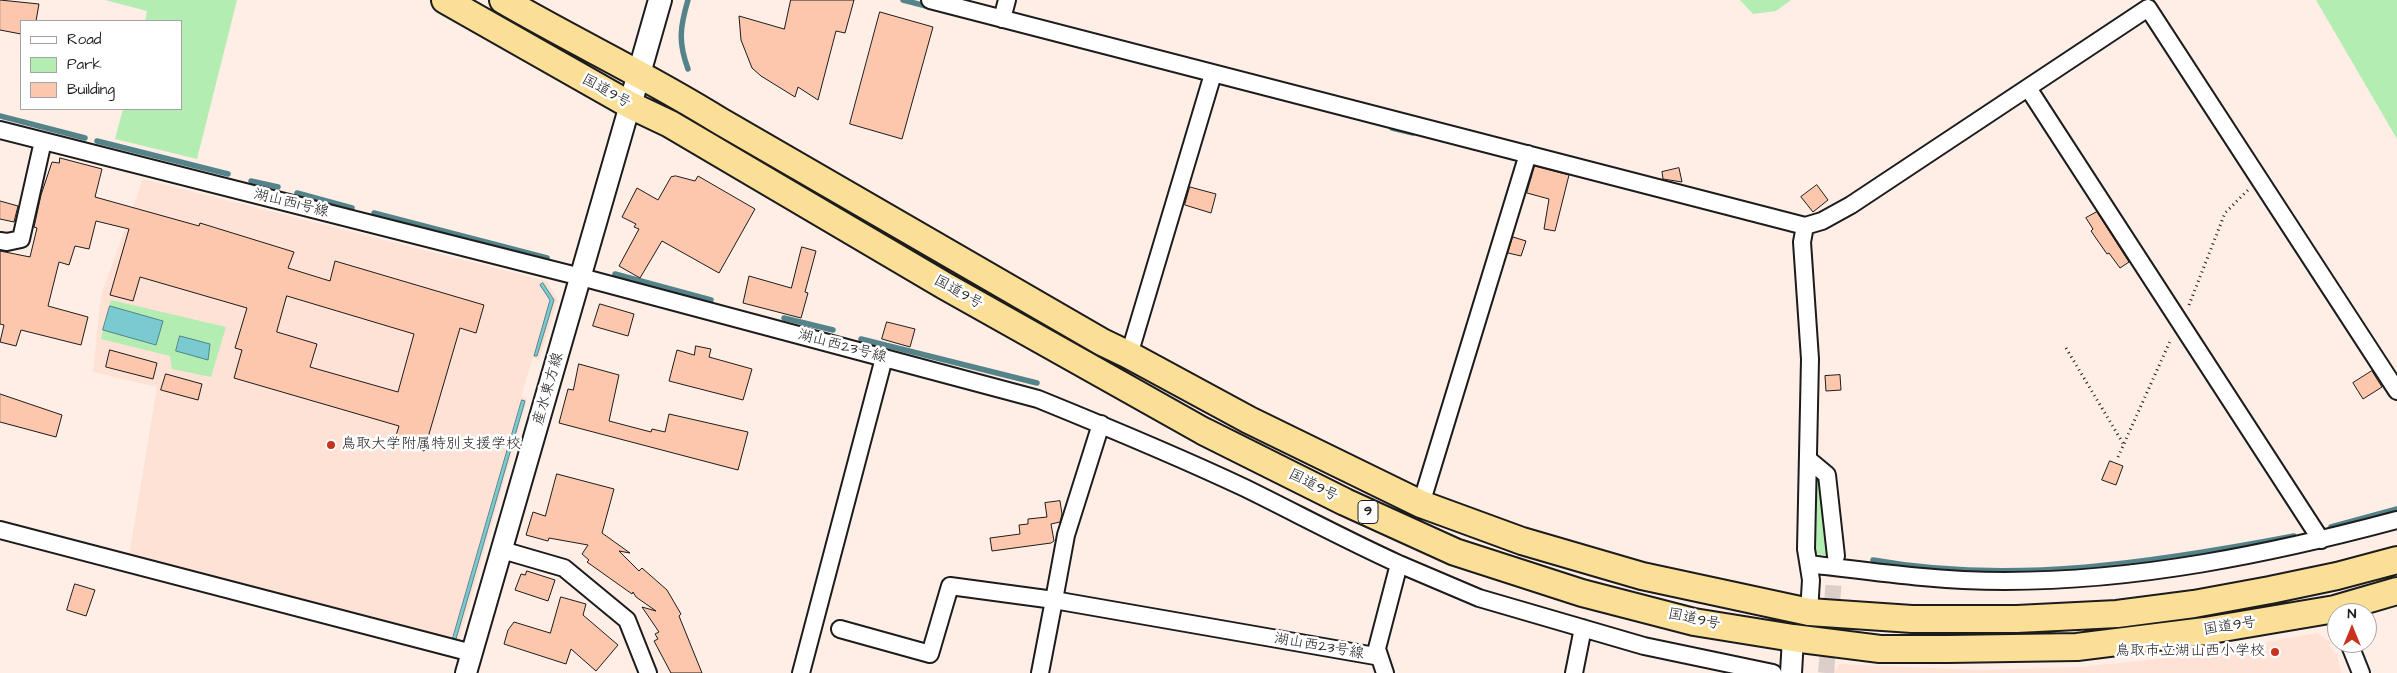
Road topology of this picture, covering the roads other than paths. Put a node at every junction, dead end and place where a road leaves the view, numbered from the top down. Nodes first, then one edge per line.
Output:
1 (445, 0) edge
2 (503, 0) edge
3 (660, 0) edge
4 (930, 0) edge
5 (1007, 0) edge
6 (1002, 19) junction
7 (1214, 74) junction
8 (638, 75) junction
9 (2028, 88) junction
10 (630, 105) junction
11 (0, 130) edge
12 (43, 141) junction
13 (1528, 154) junction
14 (1805, 226) junction
15 (0, 241) edge
16 (581, 277) junction
17 (1129, 355) junction
18 (884, 358) junction
19 (2397, 391) edge
20 (1101, 424) junction
21 (1809, 460) junction
22 (1421, 504) junction
23 (2397, 520) edge
24 (0, 530) edge
25 (2321, 540) junction
26 (502, 550) junction
27 (1836, 556) tunnel mouth
28 (2397, 560) edge
29 (1399, 564) junction
30 (1808, 564) junction
31 (2397, 591) edge
32 (1054, 600) junction
33 (2362, 603) edge
34 (1809, 612) junction
35 (2327, 613) edge
36 (1583, 628) junction
37 (840, 629) dead end
38 (1794, 638) junction
39 (1377, 649) junction
40 (472, 653) junction
41 (2353, 653) edge
42 (466, 673) edge
43 (648, 673) edge
44 (800, 673) edge
45 (1040, 673) edge
46 (1385, 673) edge
47 (1574, 673) edge
48 (1773, 673) edge
49 (1791, 673) edge
50 (2361, 673) edge

1 - 10 highway, 国道9号 / 9
2 - 8 highway, 国道9号 / 9
3 - 8 main road
4 - 6 street
5 - 6 street
6 - 7 street
7 - 13 street
7 - 17 street
8 - 10 main road
8 - 17 highway, 国道9号 / 9
9 - 14 street
9 - 19 street
9 - 25 street
10 - 16 street, 産水東方線
10 - 38 highway, 国道9号 / 9
11 - 12 street, 湖山西1号線
12 - 15 street
12 - 16 street, 湖山西1号線
13 - 14 street
13 - 22 street
14 - 21 street
16 - 18 street, 湖山西23号線
16 - 26 street, 産水東方線
17 - 22 highway, 国道9号 / 9
18 - 20 street, 湖山西23号線
18 - 44 street
20 - 29 street, 湖山西23号線
20 - 32 street
21 - 27 street
21 - 30 street
22 - 34 highway, 国道9号 / 9
23 - 25 street
24 - 40 street
25 - 30 street
26 - 40 street, 産水東方線
26 - 43 street
28 - 34 highway, 国道9号 / 9
29 - 36 street
29 - 39 street, 湖山西23号線
30 - 34 street
31 - 33 highway, 国道9号 / 9
32 - 37 street
32 - 39 street, 湖山西23号線
32 - 45 street
35 - 38 highway, 国道9号 / 9
36 - 47 street
36 - 48 street
38 - 49 street
39 - 46 street
40 - 42 street, 産水東方線
41 - 50 street

